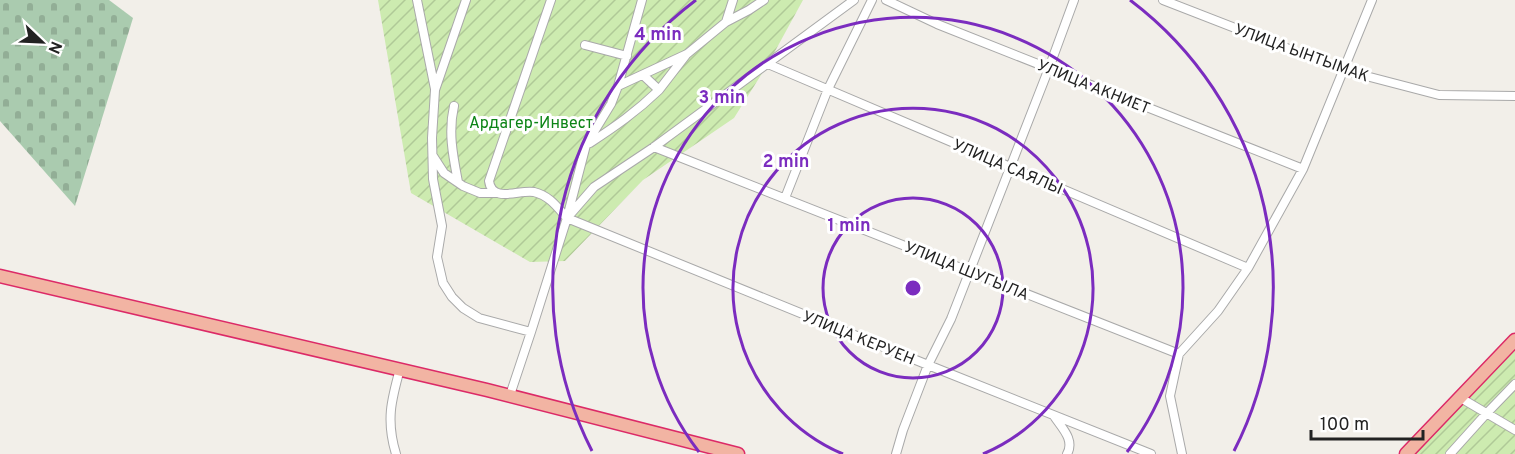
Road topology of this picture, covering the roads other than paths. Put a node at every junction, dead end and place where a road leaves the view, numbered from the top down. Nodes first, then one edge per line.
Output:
1 (417, 0) edge
2 (466, 0) edge
3 (551, 0) edge
4 (642, 0) edge
5 (733, 0) edge
6 (764, 0) edge
7 (854, 0) edge
8 (872, 0) edge
9 (886, 0) edge
10 (1074, 0) edge
11 (1163, 0) edge
12 (1372, 0) edge
13 (726, 22) junction
14 (585, 45) dead end
15 (687, 54) junction
16 (627, 56) junction
17 (768, 64) junction
18 (1049, 68) junction
19 (1343, 70) junction
20 (643, 75) junction
21 (618, 86) junction
22 (828, 88) junction
23 (435, 90) junction
24 (659, 90) junction
25 (1515, 96) edge
26 (454, 106) dead end
27 (586, 145) junction
28 (654, 147) junction
29 (432, 155) junction
30 (1011, 167) junction
31 (1303, 169) junction
32 (458, 182) junction
33 (498, 193) junction
34 (785, 198) junction
35 (567, 218) junction
36 (1248, 268) junction
37 (969, 271) junction
38 (0, 276) edge
39 (531, 332) junction
40 (1515, 340) edge
41 (1179, 354) junction
42 (928, 365) junction
43 (400, 369) junction
44 (1515, 384) edge
45 (510, 395) junction
46 (1459, 397) junction
47 (1486, 414) junction
48 (1053, 415) junction
49 (1515, 430) edge
50 (396, 454) edge
51 (738, 454) edge
52 (896, 454) edge
53 (1066, 454) edge
54 (1151, 454) edge
55 (1182, 454) edge
56 (1406, 454) edge
57 (1450, 454) edge

1 - 23 street
2 - 23 street
3 - 33 street
4 - 16 street
5 - 13 street
6 - 13 street
7 - 17 street
8 - 22 street
9 - 18 street, УЛИЦА АКНИЕТ
10 - 18 street
11 - 19 street, УЛИЦА ЫНТЫМАК
12 - 19 street
13 - 15 street
14 - 16 street
15 - 20 street
15 - 24 street
16 - 21 street
17 - 22 street, УЛИЦА САЯЛЫ
17 - 28 street
18 - 30 street
18 - 31 street, УЛИЦА АКНИЕТ
19 - 25 street, УЛИЦА ЫНТЫМАК
19 - 31 street
20 - 21 street
20 - 24 street
21 - 27 street
22 - 30 street, УЛИЦА САЯЛЫ
22 - 34 street
23 - 29 street
24 - 27 street
26 - 32 street
27 - 35 street
28 - 34 street, УЛИЦА ШУГЫЛА
28 - 35 street
29 - 32 street
29 - 39 street
30 - 36 street, УЛИЦА САЯЛЫ
30 - 37 street
31 - 36 street
32 - 33 street
33 - 35 street
34 - 37 street, УЛИЦА ШУГЫЛА
35 - 39 street
35 - 42 street, УЛИЦА КЕРУЕН
36 - 41 street
37 - 41 street, УЛИЦА ШУГЫЛА
37 - 42 street
38 - 43 highway
39 - 45 street
40 - 46 highway
41 - 55 street
42 - 48 street, УЛИЦА КЕРУЕН
42 - 52 street
43 - 45 highway
43 - 50 street
44 - 47 street
45 - 51 highway
46 - 47 street
46 - 56 highway
47 - 49 street
47 - 57 street
48 - 53 street
48 - 54 street, УЛИЦА КЕРУЕН

